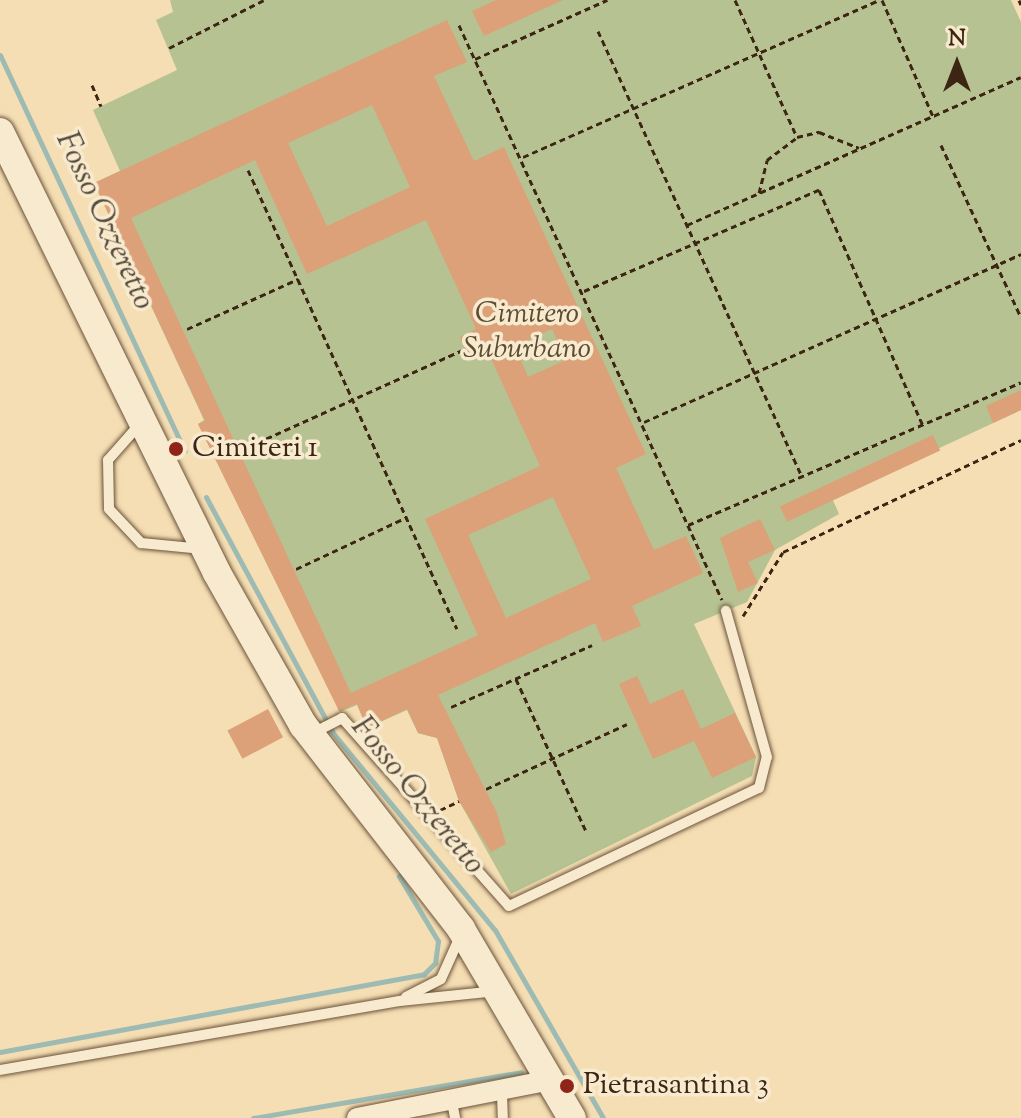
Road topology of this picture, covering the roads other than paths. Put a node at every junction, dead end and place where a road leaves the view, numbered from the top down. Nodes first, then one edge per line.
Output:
1 (0, 132) edge
2 (143, 420) junction
3 (205, 549) junction
4 (726, 611) road end
5 (314, 732) junction
6 (461, 929) junction
7 (500, 991) junction
8 (400, 1001) junction
9 (0, 1070) edge
10 (551, 1080) junction
11 (502, 1094) junction
12 (453, 1110) edge
13 (357, 1118) edge
14 (503, 1118) edge
15 (572, 1118) edge

1 - 2 street
2 - 3 street
2 - 3 lane
3 - 5 street
4 - 5 lane
5 - 6 street
6 - 7 street
6 - 8 lane
7 - 8 lane
7 - 10 street
8 - 9 lane
10 - 11 street
10 - 15 street
11 - 12 street
11 - 14 lane
12 - 13 street

